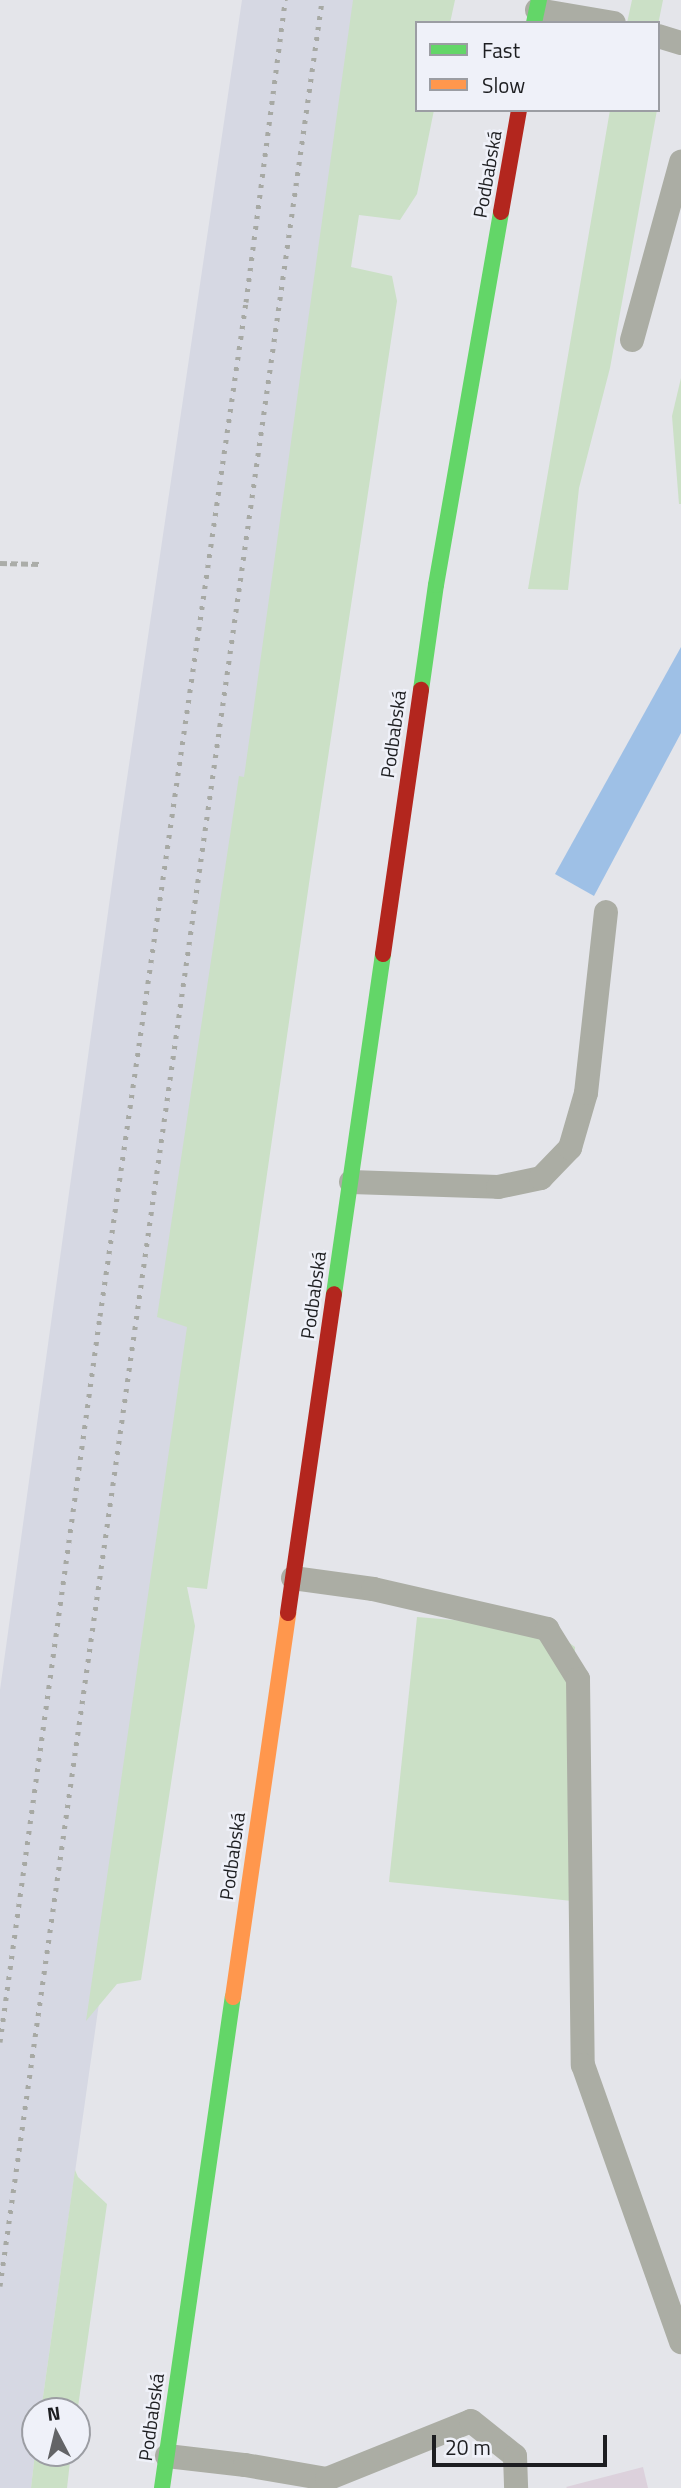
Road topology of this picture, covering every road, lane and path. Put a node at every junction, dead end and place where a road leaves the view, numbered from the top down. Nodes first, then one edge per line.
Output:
1 (536, 11) edge
2 (601, 21) edge
3 (660, 37) edge
4 (681, 43) edge
5 (519, 112) edge
6 (681, 162) edge
7 (632, 340) dead end
8 (0, 563) edge
9 (40, 564) dead end
10 (606, 912) dead end
11 (351, 1182) junction
12 (293, 1578) junction
13 (681, 2342) edge
14 (167, 2456) junction
15 (328, 2485) edge
16 (162, 2488) edge
17 (516, 2488) edge

1 - 2 lane
3 - 4 lane
5 - 11 main road, Podbabská
6 - 7 lane
8 - 9 path
10 - 11 lane
11 - 12 main road, Podbabská
12 - 13 lane
12 - 14 main road, Podbabská
14 - 15 lane
14 - 16 main road, Podbabská
15 - 17 lane

